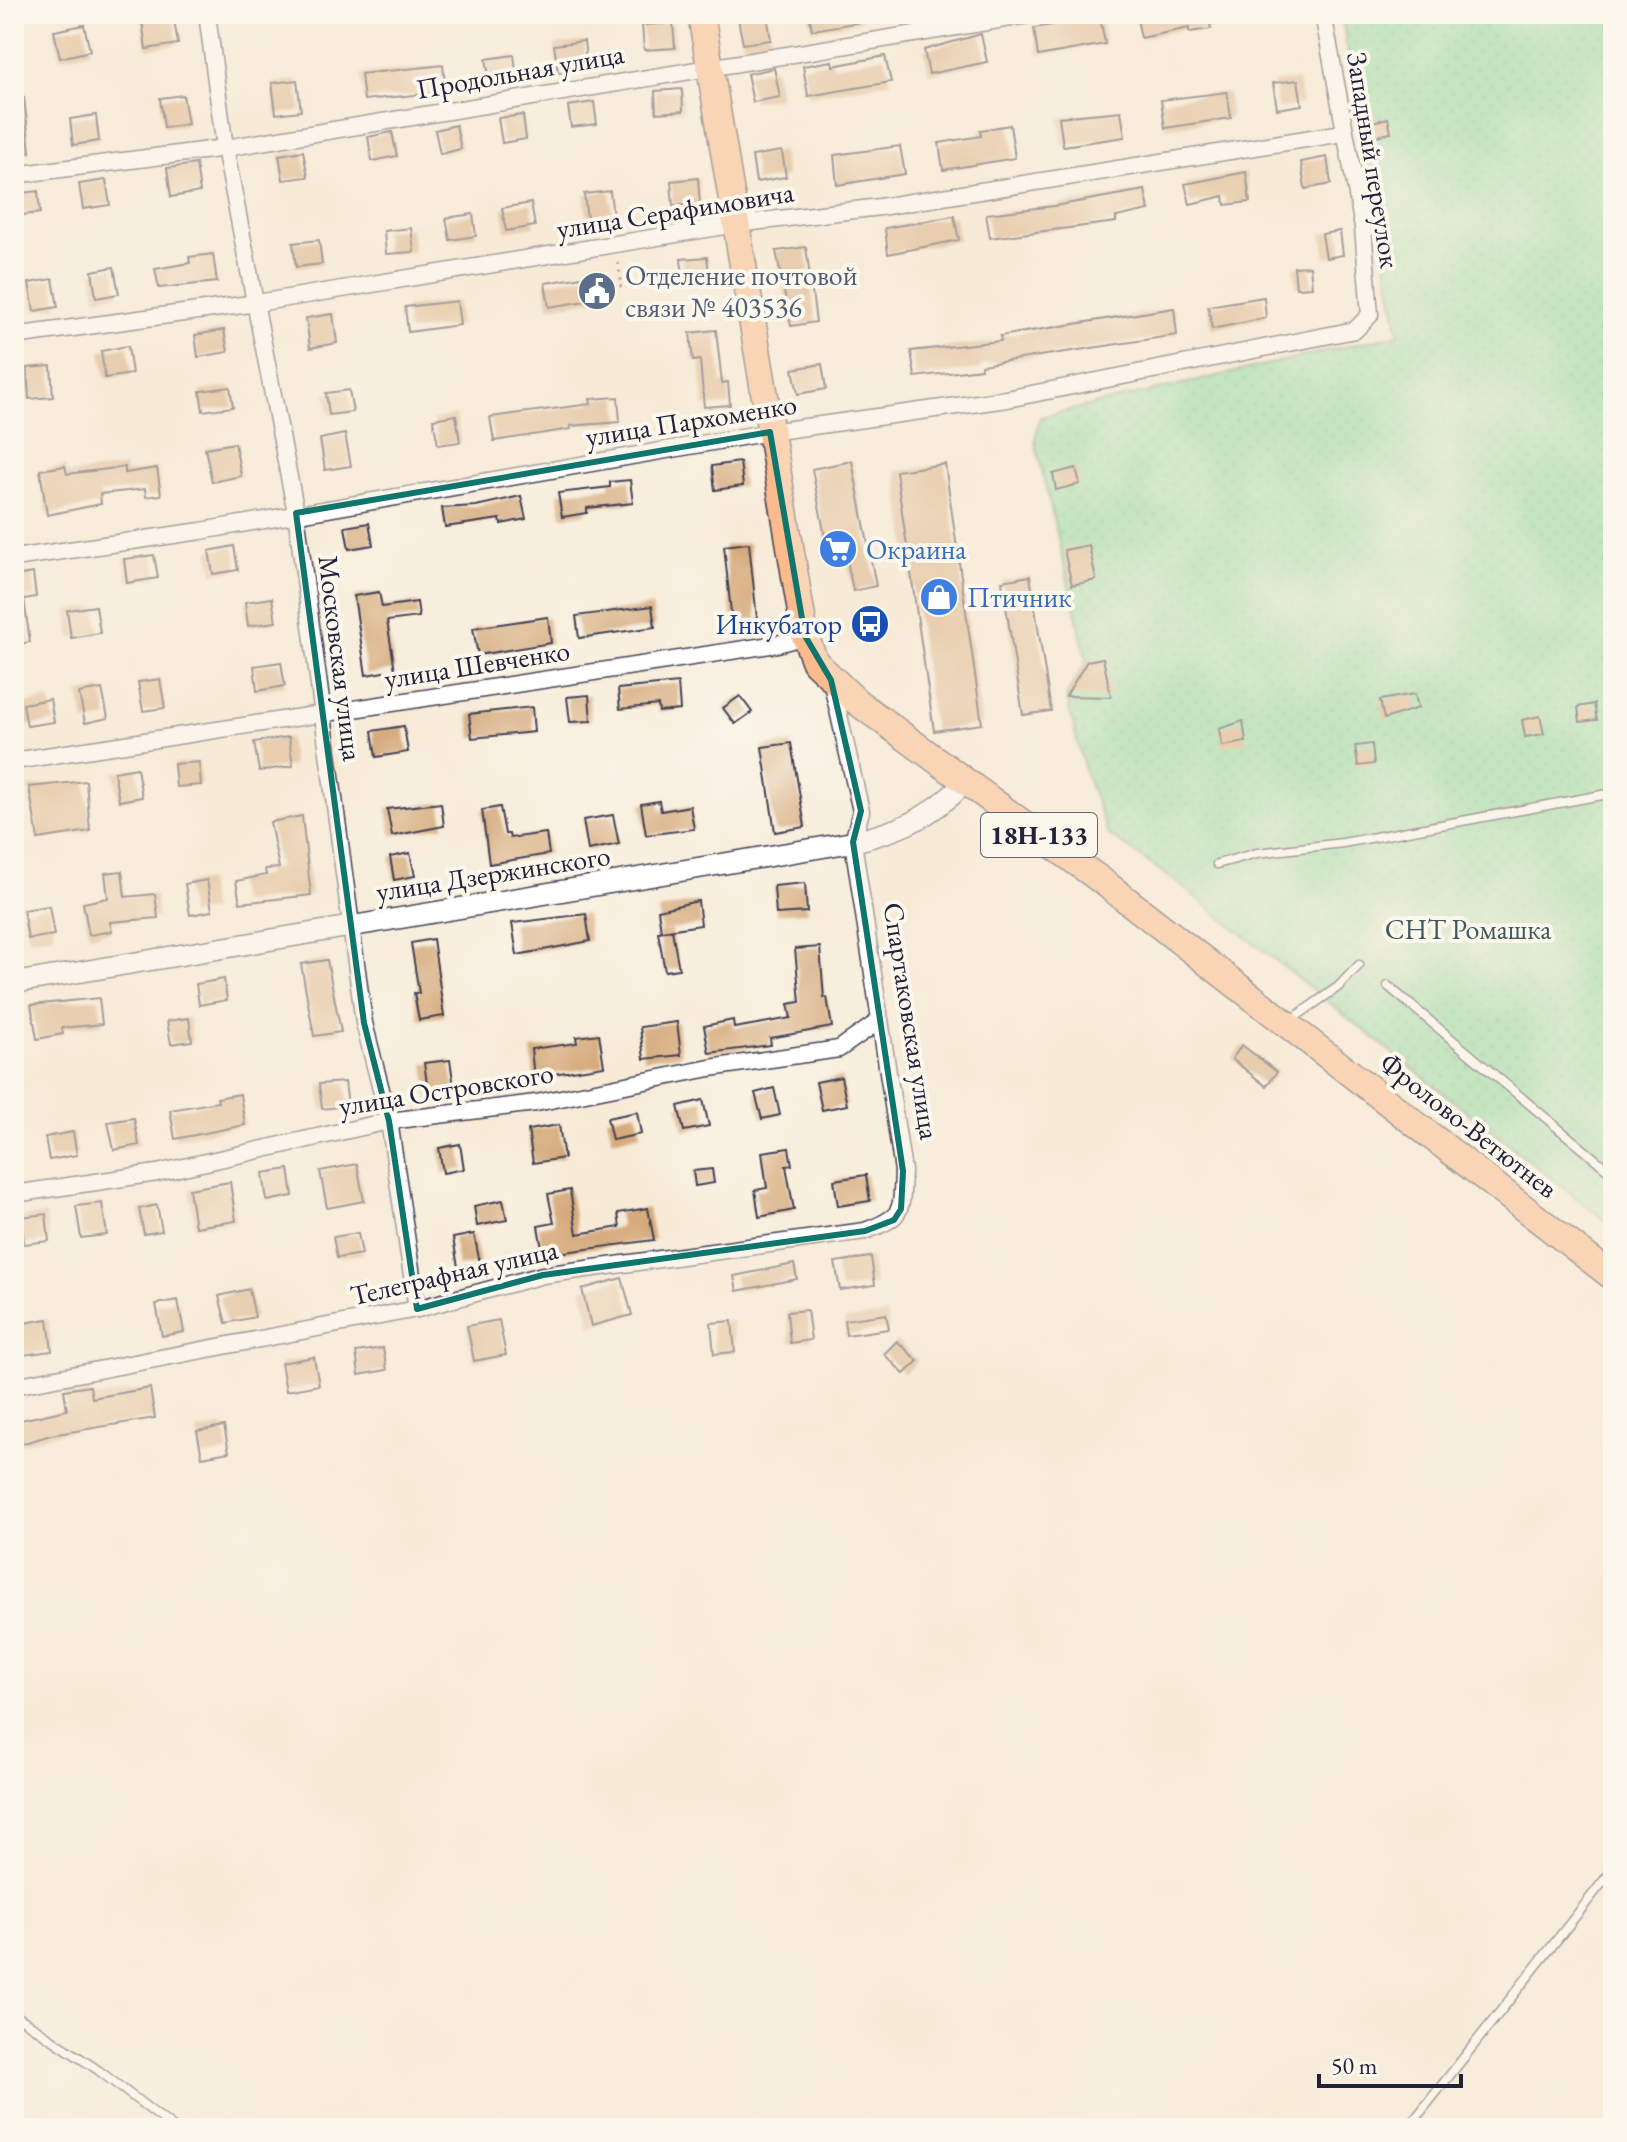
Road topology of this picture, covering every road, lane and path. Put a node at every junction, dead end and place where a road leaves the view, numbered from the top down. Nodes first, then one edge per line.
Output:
1 (207, 14) edge
2 (701, 14) edge
3 (1035, 14) edge
4 (1323, 14) edge
5 (711, 65) junction
6 (1343, 133) junction
7 (225, 148) junction
8 (14, 175) edge
9 (737, 224) junction
10 (615, 245) junction
11 (604, 290) dead end
12 (257, 303) junction
13 (1370, 315) joint
14 (14, 336) edge
15 (770, 432) junction
16 (296, 513) junction
17 (14, 558) edge
18 (805, 636) junction
19 (831, 680) junction
20 (322, 713) junction
21 (14, 761) edge
22 (965, 783) junction
23 (1613, 793) edge
24 (853, 842) junction
25 (1217, 864) dead end
26 (350, 926) junction
27 (1359, 965) dead end
28 (14, 983) edge
29 (1388, 986) dead end
30 (879, 1021) junction
31 (1286, 1024) junction
32 (389, 1121) junction
33 (1613, 1174) edge
34 (14, 1194) edge
35 (901, 1209) joint
36 (1613, 1277) edge
37 (417, 1309) junction
38 (14, 1386) edge
39 (1613, 1869) edge
40 (14, 2014) edge
41 (174, 2128) edge
42 (1408, 2128) edge

1 - 7 street, Московская улица
2 - 5 main road, 18Н-133
3 - 5 street, Продольная улица
4 - 6 street, Западный переулок
5 - 7 street, Продольная улица
5 - 9 main road, 18Н-133
6 - 9 street, улица Серафимовича
6 - 13 street, Западный переулок
7 - 8 street, Продольная улица
7 - 12 street, Московская улица
9 - 10 street, улица Серафимовича
9 - 15 main road, 18Н-133
10 - 11 path
10 - 12 street, улица Серафимовича
12 - 14 street, улица Серафимовича
12 - 16 street, Московская улица
13 - 15 street, улица Пархоменко
15 - 16 street, улица Пархоменко
15 - 18 main road, 18Н-133
16 - 17 street, улица Пархоменко
16 - 20 street, Московская улица
18 - 19 main road, 18Н-133
18 - 20 street, улица Шевченко
19 - 22 main road, 18Н-133
19 - 24 street, Спартаковская улица
20 - 21 street, улица Шевченко
20 - 26 street, Московская улица
22 - 24 street, улица Дзержинского
22 - 31 main road, 18Н-133
23 - 25 lane
24 - 26 street, улица Дзержинского
24 - 30 street, Спартаковская улица
26 - 28 street, улица Дзержинского
26 - 32 street, Московская улица
27 - 31 lane
29 - 33 lane
30 - 32 street, улица Островского
30 - 35 street, Спартаковская улица
31 - 36 main road, Фролово-Ветютнев / 18Н-133
32 - 34 street, улица Островского
32 - 37 street, Московская улица
35 - 37 street, Телеграфная улица
37 - 38 street, Телеграфная улица
39 - 42 lane
40 - 41 lane

